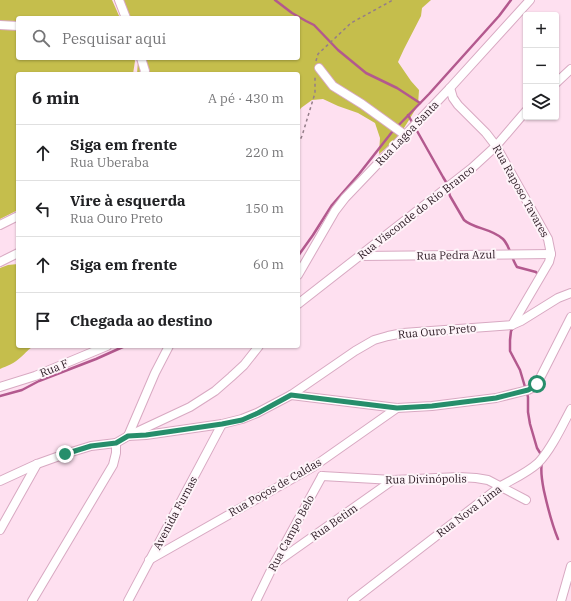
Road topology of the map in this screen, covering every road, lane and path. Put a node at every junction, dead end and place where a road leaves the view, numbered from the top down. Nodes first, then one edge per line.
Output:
1 (119, 0) edge
2 (393, 0) edge
3 (530, 0) edge
4 (125, 16) edge
5 (0, 25) edge
6 (16, 26) edge
7 (142, 60) edge
8 (316, 69) junction
9 (571, 69) edge
10 (144, 72) edge
11 (559, 80) edge
12 (450, 88) junction
13 (523, 114) edge
14 (405, 135) junction
15 (300, 140) edge
16 (496, 146) junction
17 (16, 217) edge
18 (0, 226) edge
19 (16, 254) edge
20 (551, 254) junction
21 (360, 256) junction
22 (0, 262) edge
23 (300, 272) edge
24 (571, 293) edge
25 (300, 302) edge
26 (571, 317) edge
27 (512, 324) junction
28 (102, 348) edge
29 (168, 348) edge
30 (257, 348) edge
31 (0, 387) edge
32 (291, 395) junction
33 (397, 408) junction
34 (571, 409) edge
35 (222, 424) junction
36 (128, 436) junction
37 (116, 443) junction
38 (37, 464) junction
39 (313, 467) junction
40 (322, 476) junction
41 (393, 480) junction
42 (0, 481) edge
43 (501, 486) junction
44 (526, 500) dead end
45 (0, 530) edge
46 (149, 560) junction
47 (274, 564) junction
48 (571, 566) edge
49 (32, 601) edge
50 (128, 601) edge
51 (256, 601) edge
52 (352, 601) edge
53 (561, 601) edge

1 - 4 street
2 - 8 path
3 - 12 street, Rua Lagoa Santa
5 - 6 street
7 - 10 street
8 - 14 street
8 - 15 path
9 - 11 street
12 - 14 street, Rua Lagoa Santa
12 - 16 street, Rua Raposo Tavares
13 - 16 street, Rua Visconde do Rio Branco
14 - 23 street, Rua Lagoa Santa
16 - 20 street, Rua Raposo Tavares
16 - 21 street, Rua Visconde do Rio Branco
17 - 18 street
19 - 22 street
20 - 21 street, Rua Pedra Azul
20 - 27 street
21 - 25 street, Rua Visconde do Rio Branco
24 - 27 street, Rua Ouro Preto
26 - 33 street
27 - 32 street, Rua Ouro Preto
28 - 31 street, Rua F
29 - 36 street
30 - 36 street
32 - 33 street
32 - 35 street, Rua Ouro Preto
33 - 39 street, Rua Poços de Caldas
34 - 43 street, Rua Nova Lima
35 - 36 street, Rua Ouro Preto
35 - 46 street, Avenida Furnas
36 - 37 street
37 - 38 street
37 - 49 street
38 - 42 street
38 - 45 street
39 - 40 street
39 - 46 street, Rua Poços de Caldas
40 - 41 street, Rua Divinópolis
40 - 47 street, Rua Campo Belo
41 - 43 street, Rua Divinópolis
41 - 47 street, Rua Betim
43 - 44 street, Rua Divinópolis
43 - 52 street, Rua Nova Lima
46 - 50 street, Avenida Furnas
47 - 51 street, Rua Campo Belo
48 - 53 street

